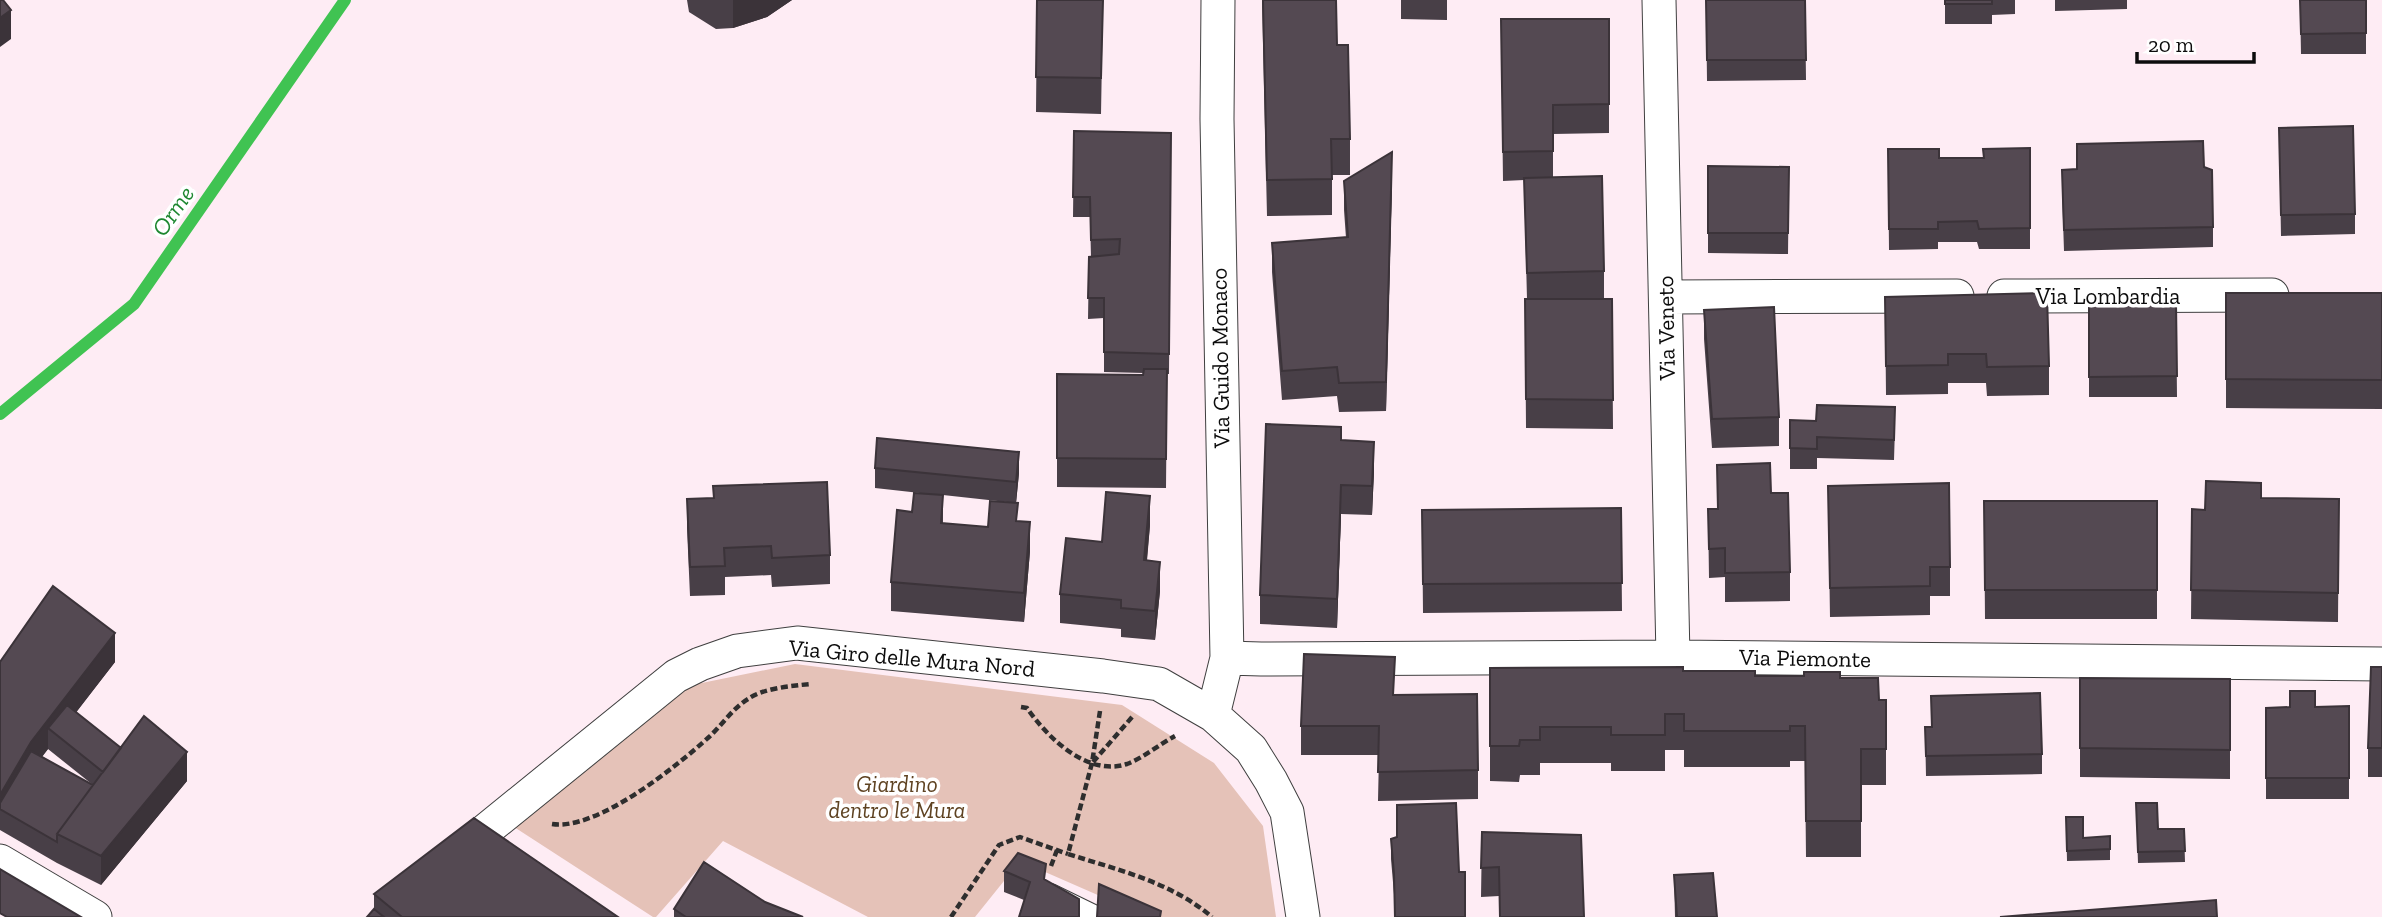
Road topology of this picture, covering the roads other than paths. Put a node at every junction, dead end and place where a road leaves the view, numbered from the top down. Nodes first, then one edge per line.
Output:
1 (1218, 0) edge
2 (1659, 0) edge
3 (2299, 295) edge
4 (1666, 297) junction
5 (1227, 657) junction
6 (1673, 657) junction
7 (2382, 664) edge
8 (1213, 715) junction
9 (0, 861) edge
10 (433, 873) edge
11 (1049, 896) edge
12 (95, 917) edge
13 (1093, 917) edge
14 (1303, 917) edge

1 - 5 street, Via Guido Monaco
2 - 4 street, Via Veneto
3 - 4 street, Via Lombardia
4 - 6 street, Via Veneto
5 - 6 street, Via Piemonte
5 - 8 street, Via Guido Monaco
6 - 7 street, Via Piemonte
8 - 10 street, Via Giro delle Mura Nord
8 - 14 street, Via Giro delle Mura Nord
9 - 12 street
11 - 13 street

